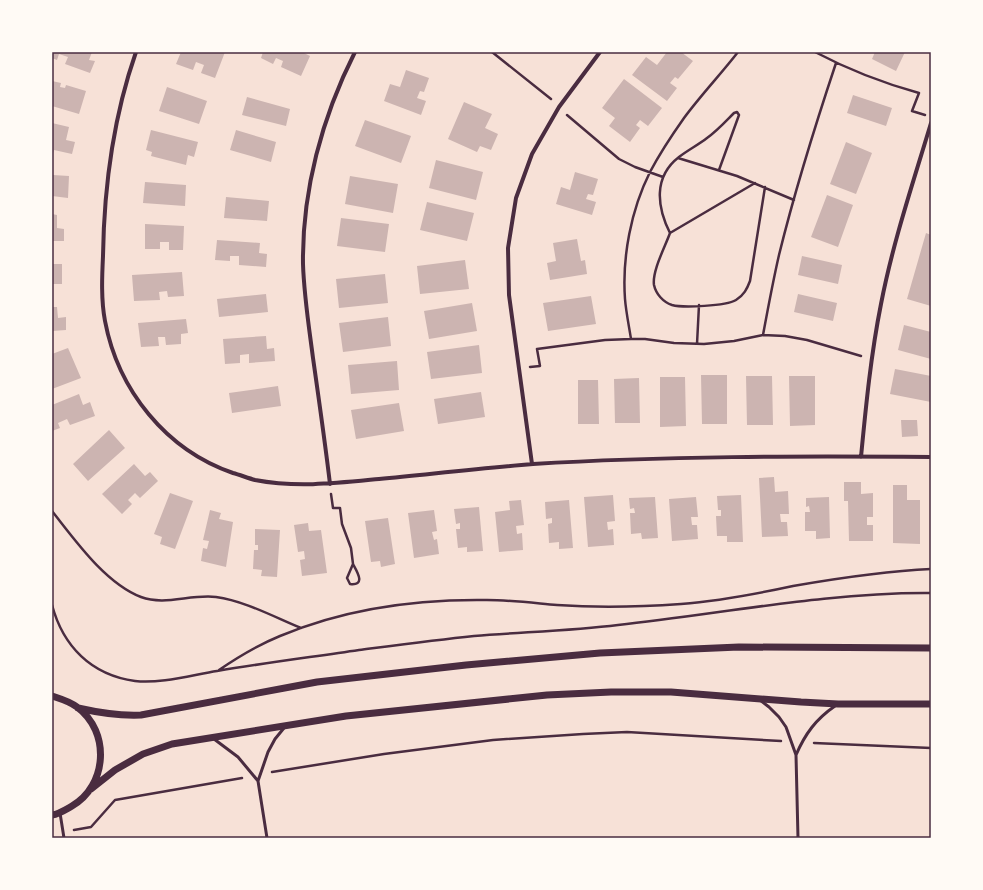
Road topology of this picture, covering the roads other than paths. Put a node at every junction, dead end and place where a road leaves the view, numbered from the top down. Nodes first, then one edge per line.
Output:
1 (136, 52) edge
2 (355, 52) edge
3 (600, 52) edge
4 (931, 123) edge
5 (861, 457) junction
6 (931, 458) edge
7 (532, 464) junction
8 (330, 484) junction
9 (931, 648) edge
10 (52, 696) edge
11 (759, 699) junction
12 (838, 704) junction
13 (931, 704) edge
14 (78, 708) junction
15 (285, 726) junction
16 (212, 738) junction
17 (796, 755) junction
18 (258, 781) junction
19 (91, 789) junction
20 (60, 813) junction
21 (52, 815) edge
22 (64, 838) edge
23 (267, 838) edge
24 (798, 838) edge

1 - 8 street
2 - 8 street
3 - 7 street
4 - 5 street
5 - 6 street
5 - 7 street
7 - 8 street
9 - 14 street
10 - 14 street
11 - 12 street
11 - 15 street
11 - 17 lane
12 - 13 street
12 - 17 lane
14 - 19 street
15 - 16 street
15 - 18 lane
16 - 18 lane
16 - 19 street
17 - 24 lane
18 - 23 lane
19 - 20 street
20 - 21 street
20 - 22 lane

